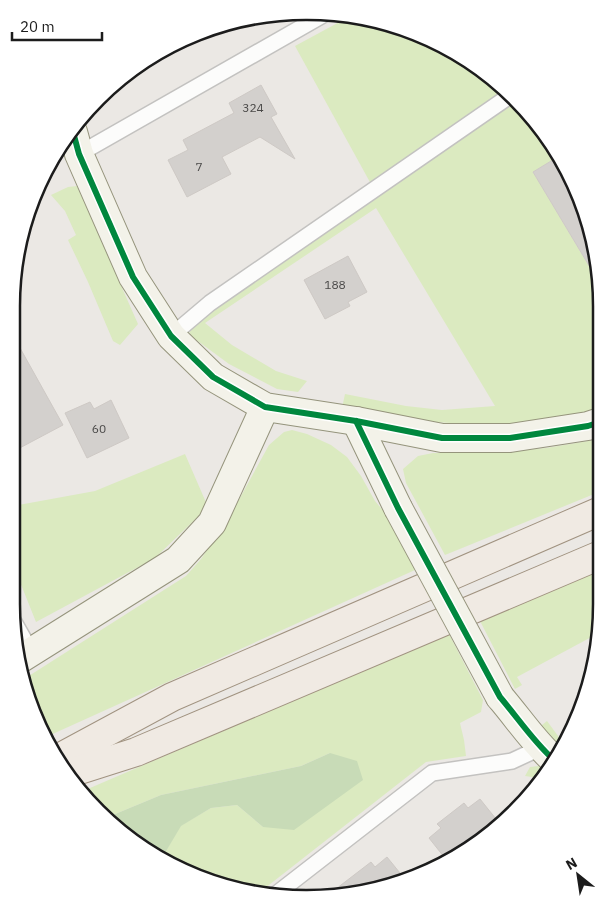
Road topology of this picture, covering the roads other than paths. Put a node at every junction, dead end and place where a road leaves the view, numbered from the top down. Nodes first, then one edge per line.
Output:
1 (313, 20) edge
2 (505, 100) edge
3 (76, 143) edge
4 (171, 336) junction
5 (265, 407) junction
6 (356, 421) junction
7 (593, 424) edge
8 (593, 514) edge
9 (593, 558) edge
10 (25, 655) edge
11 (547, 753) edge
12 (63, 756) edge
13 (74, 772) edge
14 (283, 889) edge

1 - 3 lane
2 - 4 lane
3 - 4 street
4 - 5 street
5 - 6 street
5 - 10 street
6 - 7 street
6 - 11 street, bridge
8 - 12 main road
9 - 13 main road
11 - 14 lane

